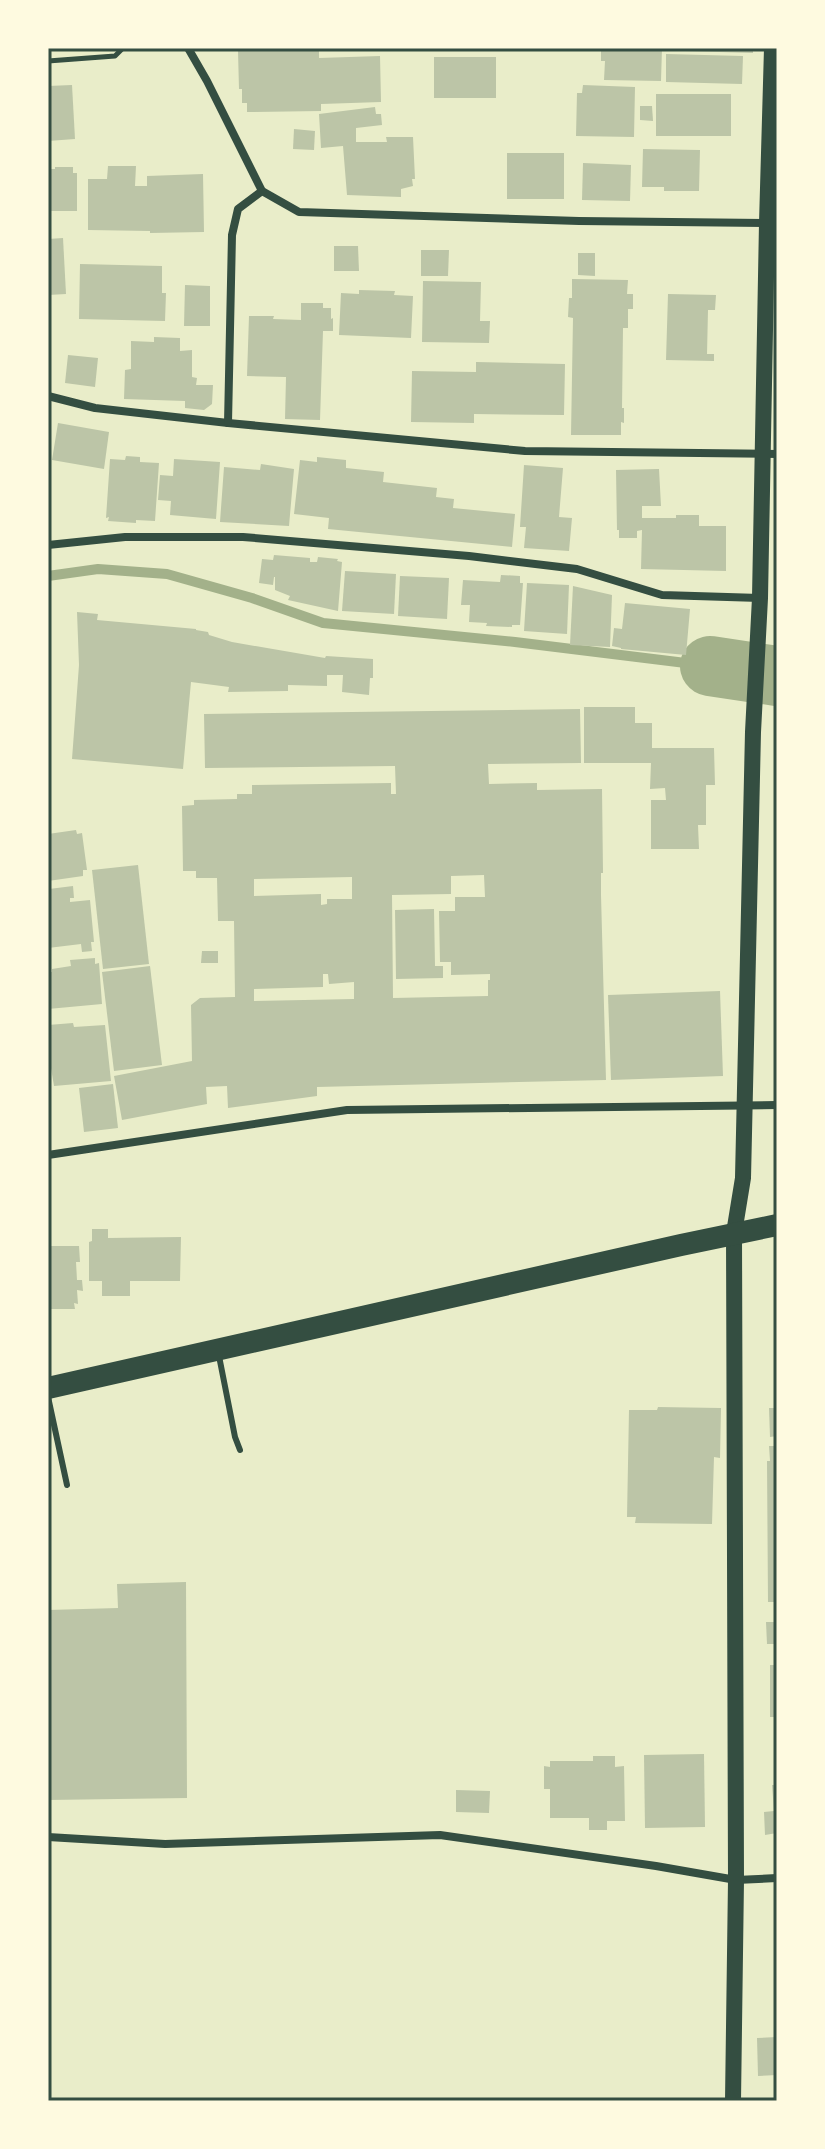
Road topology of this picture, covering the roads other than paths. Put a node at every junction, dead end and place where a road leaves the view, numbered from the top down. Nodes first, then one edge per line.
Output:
1 (188, 48) edge
2 (772, 48) edge
3 (262, 191) junction
4 (767, 223) junction
5 (48, 396) edge
6 (228, 423) junction
7 (770, 454) edge
8 (48, 545) edge
9 (760, 598) junction
10 (745, 1104) junction
11 (777, 1105) edge
12 (48, 1155) edge
13 (777, 1225) edge
14 (734, 1233) junction
15 (217, 1348) junction
16 (48, 1388) edge
17 (48, 1397) edge
18 (240, 1450) dead end
19 (67, 1485) dead end
20 (48, 1837) edge
21 (777, 1878) edge
22 (736, 1880) junction
23 (733, 2101) edge

1 - 3 street
2 - 4 main road
3 - 4 street
3 - 6 street
4 - 7 main road
5 - 6 street
6 - 7 street
7 - 9 main road
8 - 9 street
9 - 10 main road
10 - 11 street
10 - 12 street
10 - 14 main road
13 - 14 highway
14 - 15 highway
14 - 22 main road
15 - 16 highway
15 - 18 lane
17 - 19 lane
20 - 22 street
21 - 22 street
22 - 23 main road

